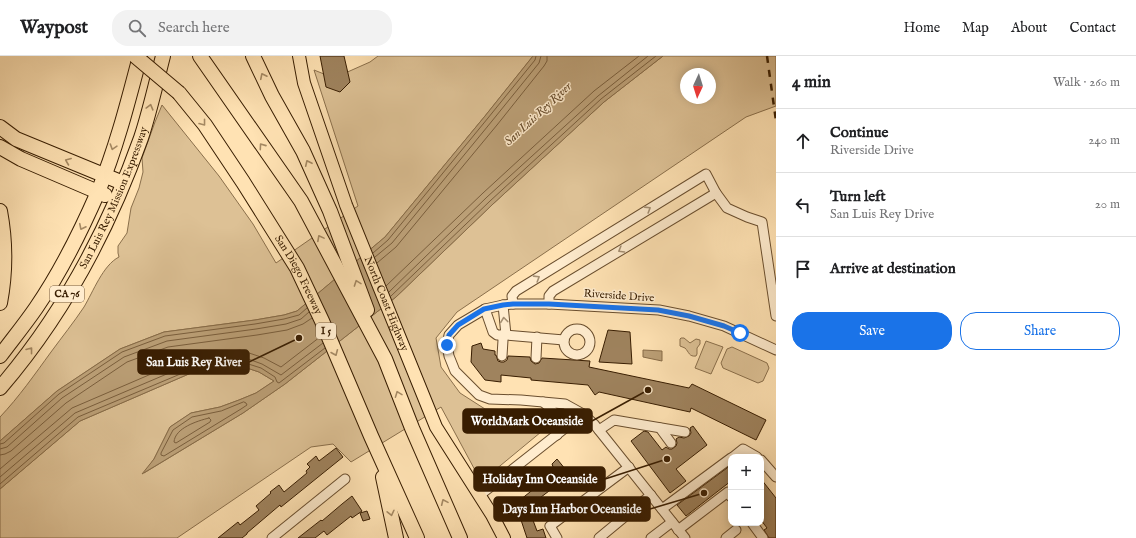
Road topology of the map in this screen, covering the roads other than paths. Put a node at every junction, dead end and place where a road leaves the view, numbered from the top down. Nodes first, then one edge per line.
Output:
1 (135, 56) edge
2 (140, 56) edge
3 (149, 56) edge
4 (163, 56) edge
5 (200, 56) edge
6 (253, 56) edge
7 (299, 56) edge
8 (179, 93) junction
9 (0, 126) edge
10 (0, 147) edge
11 (104, 176) junction
12 (123, 183) junction
13 (98, 192) junction
14 (716, 193) junction
15 (116, 199) junction
16 (0, 211) edge
17 (0, 303) edge
18 (513, 304) junction
19 (549, 304) junction
20 (503, 305) junction
21 (484, 309) junction
22 (776, 316) edge
23 (500, 334) junction
24 (537, 337) junction
25 (564, 340) dead end
26 (776, 350) edge
27 (0, 356) edge
28 (502, 356) dead end
29 (536, 358) dead end
30 (385, 359) junction
31 (0, 388) edge
32 (542, 402) junction
33 (583, 414) junction
34 (660, 428) junction
35 (599, 430) junction
36 (685, 432) dead end
37 (557, 435) junction
38 (671, 443) dead end
39 (376, 448) junction
40 (737, 454) edge
41 (752, 454) edge
42 (728, 461) edge
43 (764, 463) edge
44 (629, 467) junction
45 (776, 477) edge
46 (345, 479) dead end
47 (728, 492) edge
48 (480, 495) junction
49 (650, 495) junction
50 (662, 509) junction
51 (672, 522) junction
52 (754, 526) edge
53 (678, 530) junction
54 (736, 530) dead end
55 (272, 538) edge
56 (396, 538) edge
57 (417, 538) edge
58 (460, 538) edge
59 (504, 538) edge
60 (556, 538) edge
61 (598, 538) edge
62 (651, 538) edge
63 (685, 538) edge
64 (726, 538) edge
65 (763, 538) edge

1 - 8 highway, bridge
2 -> 11 highway, San Luis Rey Mission Expressway / CA 76
3 - 8 highway, San Diego Freeway / I 5, bridge
12 -> 4 highway, San Luis Rey Mission Expressway / CA 76
30 -> 5 highway
30 -> 6 highway
7 - 48 main road, North Coast Highway
8 -> 39 highway, San Diego Freeway / I 5
11 -> 9 highway
10 - 13 highway
11 - 12 highway
11 - 13 highway, San Luis Rey Mission Expressway / CA 76
12 - 15 highway, San Luis Rey Mission Expressway / CA 76
13 - 15 highway
13 -> 27 highway, CA 76
18 -> 14 street
14 -> 19 street
14 - 22 street
31 -> 15 highway, San Luis Rey Mission Expressway / CA 76
16 - 17 highway
18 - 19 street, Riverside Drive
18 - 20 street, Riverside Drive
19 - 26 street, Riverside Drive
20 - 21 street, Riverside Drive
23 -> 20 street
21 - 23 street
21 - 32 street, Riverside Drive
23 - 24 street
23 - 28 street
24 - 25 street
24 - 29 street
58 -> 30 highway
32 - 33 street
32 - 37 street
33 - 35 street
33 - 37 street
34 - 35 street
34 - 36 street
34 - 38 street
35 - 44 street
37 - 48 street
39 -> 56 highway
39 - 57 highway, San Diego Freeway / I 5
40 - 41 street
42 - 50 street
43 - 45 street
44 - 49 street
44 - 60 street
46 - 55 street
47 - 53 street
48 - 59 main road, North Coast Highway
49 - 50 street
49 - 61 street
50 - 51 street
51 - 53 street
51 - 62 street
52 - 65 street
53 - 63 street
54 - 64 street

